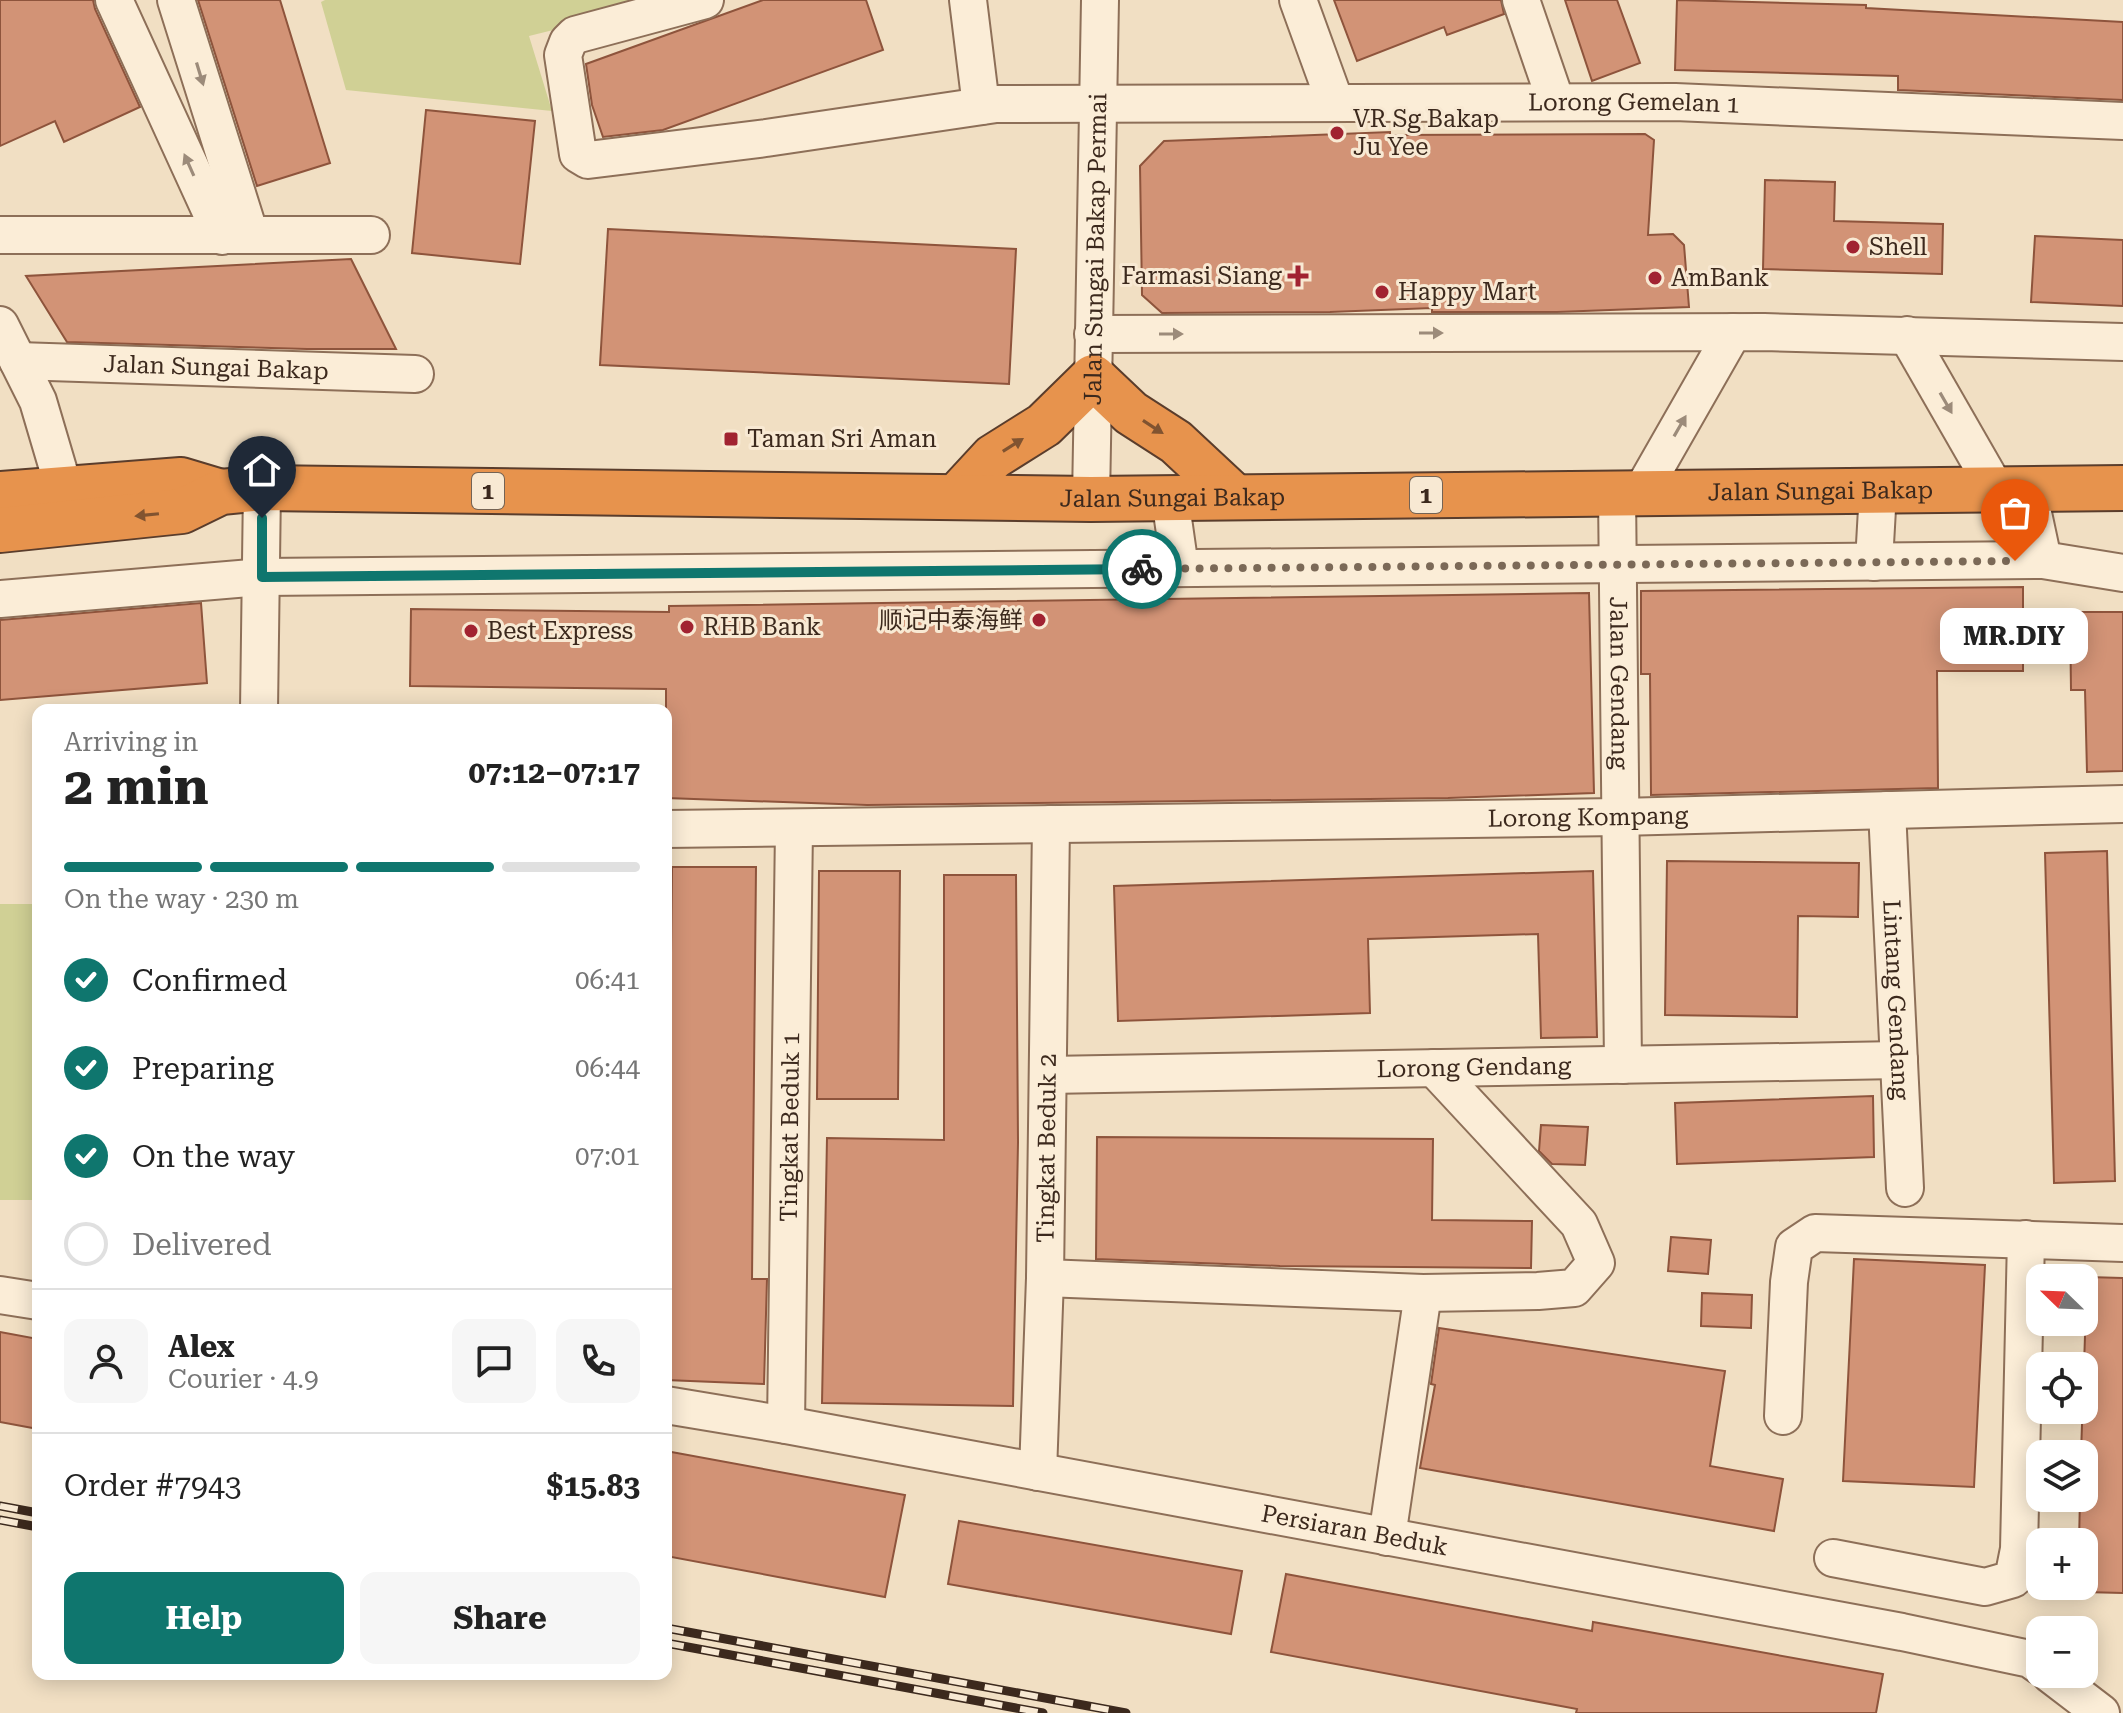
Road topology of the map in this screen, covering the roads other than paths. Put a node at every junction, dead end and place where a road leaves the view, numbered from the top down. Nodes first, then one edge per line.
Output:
1 (114, 0) edge
2 (176, 0) edge
3 (705, 0) edge
4 (968, 0) edge
5 (1100, 0) edge
6 (1298, 0) edge
7 (1521, 0) edge
8 (1098, 102) junction
9 (1335, 102) junction
10 (1556, 102) junction
11 (981, 106) junction
12 (2123, 121) edge
13 (0, 235) edge
14 (371, 235) dead end
15 (236, 236) junction
16 (0, 325) edge
17 (1733, 332) junction
18 (1093, 334) junction
19 (1907, 335) junction
20 (2123, 342) edge
21 (18, 361) junction
22 (415, 374) dead end
23 (1093, 377) junction
24 (2123, 488) edge
25 (64, 489) junction
26 (241, 490) junction
27 (2012, 490) junction
28 (1878, 491) junction
29 (1629, 493) junction
30 (0, 494) edge
31 (956, 497) junction
32 (1235, 497) junction
33 (1170, 498) junction
34 (1091, 499) junction
35 (0, 530) edge
36 (2043, 560) junction
37 (1874, 562) junction
38 (1618, 564) junction
39 (1180, 568) junction
40 (2123, 573) edge
41 (262, 577) junction
42 (0, 599) edge
43 (259, 704) edge
44 (2123, 804) edge
45 (1887, 810) junction
46 (1620, 817) junction
47 (1051, 824) junction
48 (794, 828) junction
49 (672, 829) edge
50 (1899, 1060) junction
51 (1623, 1065) junction
52 (1434, 1068) junction
53 (1048, 1075) junction
54 (1905, 1188) dead end
55 (2026, 1239) junction
56 (2123, 1243) edge
57 (1045, 1278) junction
58 (1423, 1293) junction
59 (0, 1295) edge
60 (32, 1300) edge
61 (672, 1406) edge
62 (1783, 1416) dead end
63 (786, 1425) junction
64 (1038, 1472) junction
65 (1387, 1537) junction
66 (1833, 1558) dead end
67 (2026, 1658) edge
68 (2068, 1688) edge
69 (2101, 1713) edge

15 -> 1 street
2 -> 15 street
3 - 11 street, Lorong Gemelan 1
4 - 11 street
5 - 8 street, Jalan Sungai Bakap Permai
6 - 9 street
7 - 10 street
8 - 9 street, Lorong Gemelan 1
8 - 11 street, Lorong Gemelan 1
8 - 18 street, Jalan Sungai Bakap Permai
9 - 10 street, Lorong Gemelan 1
10 - 12 street, Lorong Gemelan 1
13 - 15 street
14 - 15 street
16 - 21 street
18 -> 17 street
17 - 19 street
29 -> 17 street
18 - 23 street, Jalan Sungai Bakap Permai
19 - 20 street
19 -> 27 street
21 - 22 street, Jalan Sungai Bakap
21 - 25 street
31 -> 23 highway
23 -> 32 highway
23 - 34 street, Jalan Sungai Bakap Permai
24 - 27 highway, Jalan Sungai Bakap / 1
25 - 26 highway, Jalan Sungai Bakap / 1
25 - 30 highway, Jalan Sungai Bakap / 1
26 - 31 highway, Jalan Sungai Bakap / 1
26 -> 35 highway, Jalan Sungai Bakap / 1
26 - 41 street
27 - 28 highway, Jalan Sungai Bakap / 1
27 - 36 street
28 - 29 highway, Jalan Sungai Bakap / 1
28 - 37 street
29 - 32 highway, Jalan Sungai Bakap / 1
29 - 38 street, Jalan Gendang
31 - 34 highway, Jalan Sungai Bakap / 1
32 - 33 highway, Jalan Sungai Bakap / 1
33 - 34 highway, Jalan Sungai Bakap / 1
33 - 39 street
36 - 37 street
36 - 40 street
37 - 38 street
38 - 39 street
38 - 46 street, Jalan Gendang
39 - 41 street
41 - 42 street
41 - 43 street
44 - 45 street, Lorong Kompang
45 - 46 street, Lorong Kompang
45 - 50 street, Lintang Gendang
46 - 47 street, Lorong Kompang
46 - 51 street, Jalan Gendang
47 - 48 street, Lorong Kompang
47 - 53 street, Tingkat Beduk 2
48 - 49 street, Lorong Kompang
48 - 63 street, Tingkat Beduk 1
50 - 51 street, Lorong Gendang
50 - 54 street, Lintang Gendang
51 - 52 street, Lorong Gendang
52 - 53 street, Lorong Gendang
52 - 58 street
53 - 57 street, Tingkat Beduk 2
55 - 56 street
55 - 62 street
55 - 66 street
57 - 58 street
57 - 64 street, Tingkat Beduk 2
58 - 65 street
59 - 60 street
61 - 63 street, Persiaran Beduk
63 - 64 street, Persiaran Beduk
64 - 65 street, Persiaran Beduk
65 - 67 street, Persiaran Beduk
68 - 69 street

